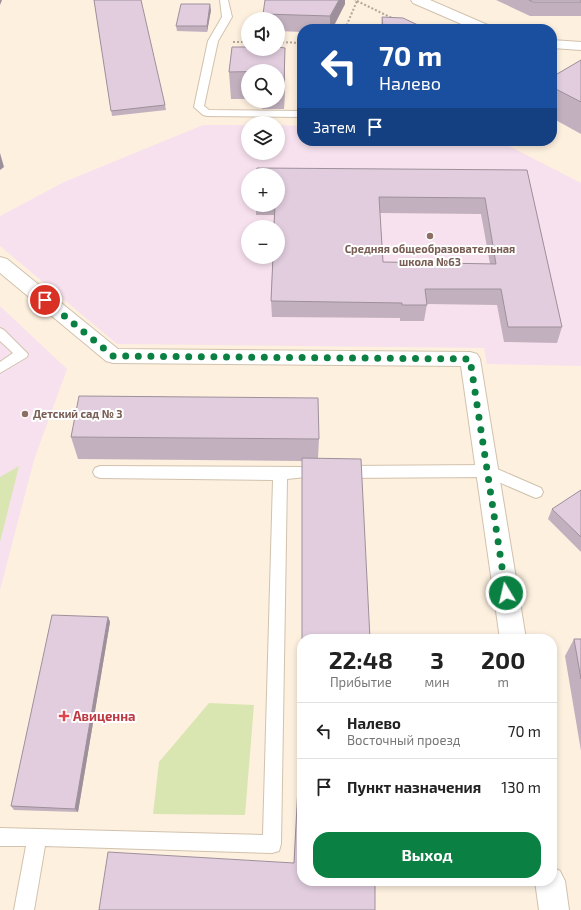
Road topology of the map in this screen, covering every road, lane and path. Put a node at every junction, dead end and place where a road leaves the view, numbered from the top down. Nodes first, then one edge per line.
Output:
1 (224, 0) edge
2 (356, 0) edge
3 (418, 0) edge
4 (392, 18) edge
5 (347, 24) edge
6 (472, 24) edge
7 (285, 42) edge
8 (297, 42) edge
9 (557, 44) edge
10 (581, 46) edge
11 (297, 114) edge
12 (0, 263) edge
13 (0, 333) edge
14 (0, 368) edge
15 (488, 471) junction
16 (100, 472) dead end
17 (326, 472) edge
18 (301, 473) edge
19 (280, 474) junction
20 (536, 492) dead end
21 (512, 634) edge
22 (0, 837) edge
23 (37, 837) junction
24 (551, 886) edge
25 (24, 910) edge
26 (554, 910) edge

1 - 11 lane
2 - 4 path
2 - 5 path
3 - 6 street
7 - 8 path
9 - 10 street
12 - 15 street
13 - 14 lane
15 - 17 lane
15 - 20 lane
15 - 21 street
16 - 19 lane
18 - 19 lane
19 - 23 lane
22 - 23 lane
23 - 25 lane
24 - 26 street

